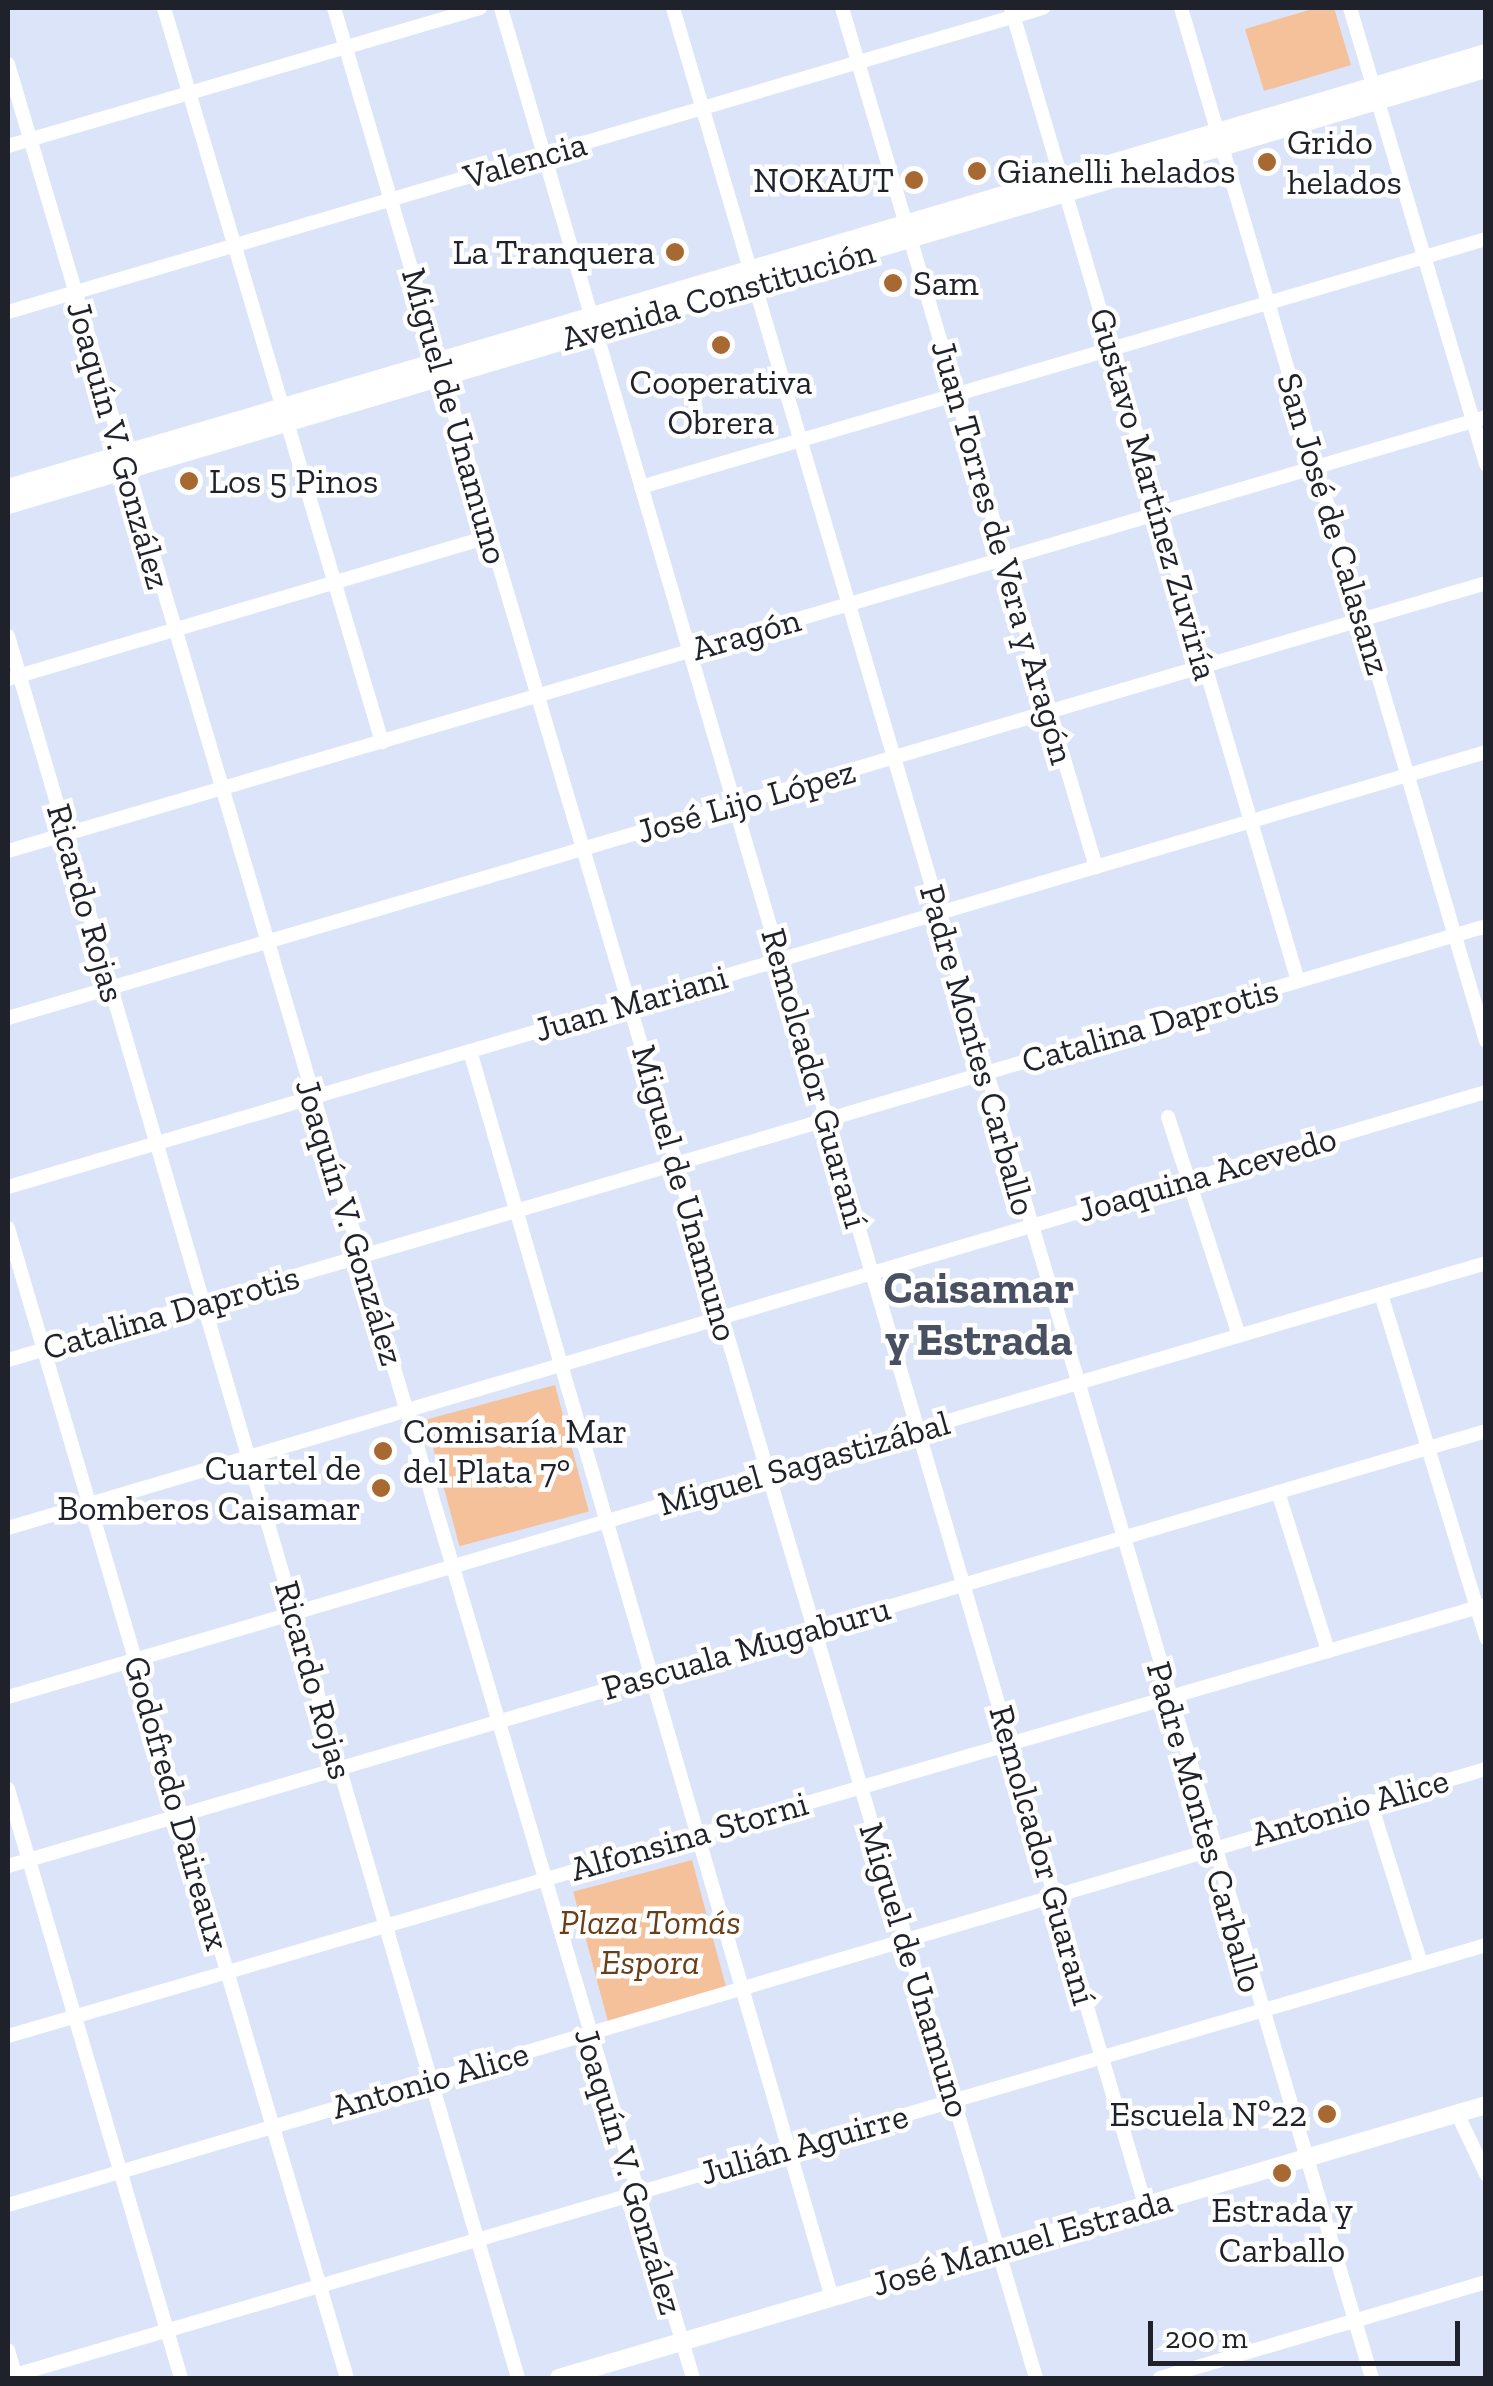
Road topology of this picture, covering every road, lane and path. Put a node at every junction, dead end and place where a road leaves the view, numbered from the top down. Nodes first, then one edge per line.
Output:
1 (164, 8) edge
2 (334, 8) edge
3 (480, 8) edge
4 (501, 8) edge
5 (673, 8) edge
6 (842, 8) edge
7 (1042, 8) edge
8 (1182, 8) edge
9 (1350, 8) edge
10 (1012, 12) edge
11 (346, 47) junction
12 (1486, 53) edge
13 (858, 62) junction
14 (8, 64) edge
15 (1486, 69) edge
16 (190, 93) junction
17 (1376, 93) junction
18 (703, 108) junction
19 (1220, 139) junction
20 (30, 140) junction
21 (8, 146) edge
22 (544, 154) junction
23 (1063, 185) junction
24 (391, 199) junction
25 (908, 231) junction
26 (1486, 239) edge
27 (235, 246) junction
28 (1424, 257) junction
29 (752, 277) junction
30 (74, 293) junction
31 (1269, 304) junction
32 (8, 312) edge
33 (594, 323) junction
34 (1112, 349) junction
35 (441, 368) junction
36 (956, 394) junction
37 (284, 415) junction
38 (1479, 419) edge
39 (800, 440) junction
40 (124, 462) junction
41 (1486, 465) edge
42 (1316, 466) junction
43 (642, 487) junction
44 (8, 488) edge
45 (8, 505) edge
46 (1160, 512) junction
47 (491, 536) junction
48 (1004, 558) junction
49 (1486, 583) edge
50 (335, 584) junction
51 (848, 604) junction
52 (1362, 620) junction
53 (173, 630) junction
54 (8, 636) edge
55 (690, 650) junction
56 (1205, 666) junction
57 (13, 677) edge
58 (538, 695) junction
59 (1050, 712) junction
60 (382, 742) junction
61 (1486, 752) edge
62 (892, 758) junction
63 (1408, 774) junction
64 (219, 788) junction
65 (734, 804) junction
66 (1250, 821) junction
67 (66, 834) junction
68 (584, 849) junction
69 (8, 850) edge
70 (1096, 867) junction
71 (938, 913) junction
72 (1486, 926) edge
73 (1455, 935) junction
74 (265, 942) junction
75 (780, 960) junction
76 (1298, 982) junction
77 (111, 988) junction
78 (629, 1004) junction
79 (8, 1018) edge
80 (1486, 1041) edge
81 (470, 1051) junction
82 (985, 1073) junction
83 (1486, 1092) edge
84 (312, 1097) junction
85 (1168, 1117) dead end
86 (827, 1120) junction
87 (157, 1143) junction
88 (677, 1164) junction
89 (1188, 1180) junction
90 (8, 1187) edge
91 (514, 1212) junction
92 (1029, 1226) junction
93 (8, 1228) edge
94 (360, 1256) junction
95 (1486, 1263) edge
96 (872, 1273) junction
97 (1381, 1294) junction
98 (204, 1302) junction
99 (722, 1317) junction
100 (1239, 1336) junction
101 (43, 1349) junction
102 (8, 1360) edge
103 (558, 1366) junction
104 (1075, 1384) junction
105 (406, 1410) junction
106 (918, 1430) junction
107 (1486, 1431) edge
108 (1428, 1448) junction
109 (249, 1457) junction
110 (768, 1474) junction
111 (1278, 1492) junction
112 (89, 1504) junction
113 (603, 1522) junction
114 (8, 1528) edge
115 (1120, 1538) junction
116 (448, 1567) junction
117 (963, 1584) junction
118 (1481, 1606) edge
119 (295, 1613) junction
120 (815, 1628) junction
121 (1486, 1638) edge
122 (1328, 1651) junction
123 (135, 1660) junction
124 (648, 1677) junction
125 (8, 1698) edge
126 (1167, 1698) junction
127 (495, 1723) junction
128 (1010, 1744) junction
129 (340, 1768) junction
130 (1486, 1769) edge
131 (861, 1787) junction
132 (8, 1789) edge
133 (1370, 1801) junction
134 (180, 1815) junction
135 (693, 1836) junction
136 (1211, 1848) junction
137 (28, 1860) junction
138 (8, 1866) edge
139 (542, 1878) junction
140 (1054, 1894) junction
141 (385, 1926) junction
142 (906, 1938) junction
143 (1486, 1945) edge
144 (1421, 1964) junction
145 (227, 1972) junction
146 (738, 1988) junction
147 (1260, 2014) junction
148 (75, 2017) junction
149 (587, 2034) junction
150 (8, 2036) edge
151 (1102, 2057) junction
152 (429, 2080) junction
153 (954, 2100) junction
154 (1486, 2105) edge
155 (1457, 2114) junction
156 (272, 2126) junction
157 (788, 2149) junction
158 (1308, 2157) junction
159 (120, 2172) junction
160 (1486, 2174) edge
161 (635, 2194) junction
162 (8, 2205) edge
163 (1146, 2205) junction
164 (478, 2239) junction
165 (998, 2249) junction
166 (1486, 2282) edge
167 (320, 2286) junction
168 (832, 2298) junction
169 (1356, 2321) junction
170 (167, 2330) junction
171 (681, 2343) junction
172 (8, 2350) edge
173 (13, 2377) edge
174 (181, 2378) edge
175 (347, 2378) edge
176 (518, 2378) edge
177 (559, 2378) edge
178 (693, 2378) edge
179 (1036, 2378) edge
180 (1160, 2378) edge
181 (1372, 2378) edge

1 - 16 street
2 - 11 street, Miguel de Unamuno
3 - 11 street
4 - 22 street, Remolcador Guaraní
5 - 18 street, Padre Montes Carballo
6 - 13 street, Juan Torres de Vera y Aragón
7 - 10 street, Valencia
8 - 19 street, San José de Calasanz
9 - 17 street
10 - 13 street, Valencia
10 - 23 street, Gustavo Martínez Zuviría
11 - 16 street
11 - 24 street, Miguel de Unamuno
12 - 17 main road, Avenida Constitución
13 - 18 street, Valencia
13 - 25 street, Juan Torres de Vera y Aragón
14 - 20 street, Joaquín V. González
15 - 17 main road, Avenida Constitución
16 - 20 street
16 - 27 street
17 - 19 main road, Avenida Constitución
17 - 28 street
18 - 22 street, Valencia
18 - 29 street, Padre Montes Carballo
19 - 23 main road, Avenida Constitución
19 - 31 street, San José de Calasanz
20 - 21 street
20 - 30 street, Joaquín V. González
22 - 24 street, Valencia
22 - 33 street, Remolcador Guaraní
23 - 25 main road, Avenida Constitución
23 - 34 street, Gustavo Martínez Zuviría
24 - 27 street, Valencia
24 - 35 street, Miguel de Unamuno
25 - 29 main road, Avenida Constitución
25 - 36 street, Juan Torres de Vera y Aragón
26 - 28 street
27 - 30 street, Valencia
27 - 37 street
28 - 31 street
28 - 38 street
29 - 33 main road, Avenida Constitución
29 - 39 street, Padre Montes Carballo
30 - 32 street, Valencia
30 - 40 street, Joaquín V. González
31 - 34 street
31 - 42 street, San José de Calasanz
33 - 35 main road, Avenida Constitución
33 - 43 street, Remolcador Guaraní
34 - 36 street
34 - 46 street, Gustavo Martínez Zuviría
35 - 37 main road, Avenida Constitución
35 - 47 street, Miguel de Unamuno
36 - 39 street
36 - 48 street, Juan Torres de Vera y Aragón
37 - 40 main road, Avenida Constitución
37 - 50 street
38 - 41 street
38 - 42 street, Aragón
39 - 43 street
39 - 51 street, Padre Montes Carballo
40 - 44 main road, Avenida Constitución
40 - 45 main road, Avenida Constitución
40 - 53 street, Joaquín V. González
42 - 46 street, Aragón
42 - 52 street, San José de Calasanz
43 - 55 street, Remolcador Guaraní
46 - 48 street, Aragón
46 - 56 street, Gustavo Martínez Zuviría
47 - 50 street
47 - 58 street, Miguel de Unamuno
48 - 51 street, Aragón
48 - 59 street, Juan Torres de Vera y Aragón
49 - 52 street, José Lijo López
50 - 53 street
50 - 60 street
51 - 55 street, Aragón
51 - 62 street, Padre Montes Carballo
52 - 56 street, José Lijo López
52 - 63 street, San José de Calasanz
53 - 57 street
53 - 64 street, Joaquín V. González
54 - 57 street, Ricardo Rojas
55 - 58 street, Aragón
55 - 65 street, Remolcador Guaraní
56 - 59 street, José Lijo López
56 - 66 street, Gustavo Martínez Zuviría
57 - 67 street, Ricardo Rojas
58 - 60 street, Aragón
58 - 68 street, Miguel de Unamuno
59 - 62 street, José Lijo López
59 - 70 street, Juan Torres de Vera y Aragón
60 - 64 street, Aragón
61 - 63 street, Juan Mariani
62 - 65 street, José Lijo López
62 - 71 street, Padre Montes Carballo
63 - 66 street, Juan Mariani
63 - 73 street, San José de Calasanz
64 - 67 street, Aragón
64 - 74 street, Joaquín V. González
65 - 68 street, José Lijo López
65 - 75 street, Remolcador Guaraní
66 - 70 street, Juan Mariani
66 - 76 street, Gustavo Martínez Zuviría
67 - 69 street, Aragón
67 - 77 street, Ricardo Rojas
68 - 74 street, José Lijo López
68 - 78 street, Miguel de Unamuno
70 - 71 street, Juan Mariani
71 - 75 street, Juan Mariani
71 - 82 street, Padre Montes Carballo
72 - 73 street, Catalina Daprotis
73 - 76 street, Catalina Daprotis
73 - 80 street, San José de Calasanz
74 - 77 street, José Lijo López
74 - 84 street, Joaquín V. González
75 - 78 street, Juan Mariani
75 - 86 street, Remolcador Guaraní
76 - 82 street, Catalina Daprotis
77 - 79 street, José Lijo López
77 - 87 street, Ricardo Rojas
78 - 81 street, Juan Mariani
78 - 88 street, Miguel de Unamuno
81 - 84 street, Juan Mariani
81 - 91 street
82 - 86 street, Catalina Daprotis
82 - 92 street, Padre Montes Carballo
83 - 89 street, Joaquina Acevedo
84 - 87 street, Juan Mariani
84 - 94 street, Joaquín V. González
85 - 89 street
86 - 88 street, Catalina Daprotis
86 - 96 street, Remolcador Guaraní
87 - 90 street, Juan Mariani
87 - 98 street, Ricardo Rojas
88 - 91 street, Catalina Daprotis
88 - 99 street, Miguel de Unamuno
89 - 92 street, Joaquina Acevedo
89 - 100 street
91 - 94 street, Catalina Daprotis
91 - 103 street
92 - 96 street, Joaquina Acevedo
92 - 104 street, Padre Montes Carballo
93 - 101 street, Godofredo Daireaux
94 - 98 street, Catalina Daprotis
94 - 105 street, Joaquín V. González
95 - 97 street, Miguel Sagastizábal
96 - 99 street, Joaquina Acevedo
96 - 106 street, Remolcador Guaraní
97 - 100 street, Miguel Sagastizábal
97 - 108 street
98 - 101 street, Catalina Daprotis
98 - 109 street, Ricardo Rojas
99 - 103 street, Joaquina Acevedo
99 - 110 street, Miguel de Unamuno
100 - 104 street, Miguel Sagastizábal
101 - 102 street, Catalina Daprotis
101 - 112 street, Godofredo Daireaux
103 - 105 street, Joaquina Acevedo
103 - 113 street
104 - 106 street, Miguel Sagastizábal
104 - 115 street, Padre Montes Carballo
105 - 109 street, Joaquina Acevedo
105 - 116 street, Joaquín V. González
106 - 110 street, Miguel Sagastizábal
106 - 117 street, Remolcador Guaraní
107 - 108 street, Pascuala Mugaburu
108 - 111 street, Pascuala Mugaburu
108 - 118 street
109 - 112 street, Joaquina Acevedo
109 - 119 street, Ricardo Rojas
110 - 113 street, Miguel Sagastizábal
110 - 120 street, Miguel de Unamuno
111 - 115 street, Pascuala Mugaburu
111 - 122 street
112 - 114 street, Joaquina Acevedo
112 - 123 street, Godofredo Daireaux
113 - 116 street, Miguel Sagastizábal
113 - 124 street
115 - 117 street, Pascuala Mugaburu
115 - 126 street, Padre Montes Carballo
116 - 119 street, Miguel Sagastizábal
116 - 127 street, Joaquín V. González
117 - 120 street, Pascuala Mugaburu
117 - 128 street, Remolcador Guaraní
118 - 121 street
118 - 122 street, Alfonsina Storni
119 - 123 street, Miguel Sagastizábal
119 - 129 street, Ricardo Rojas
120 - 124 street, Pascuala Mugaburu
120 - 131 street, Miguel de Unamuno
122 - 126 street, Alfonsina Storni
123 - 125 street, Miguel Sagastizábal
123 - 134 street, Godofredo Daireaux
124 - 127 street, Pascuala Mugaburu
124 - 135 street
126 - 128 street, Alfonsina Storni
126 - 136 street, Padre Montes Carballo
127 - 129 street, Pascuala Mugaburu
127 - 139 street, Joaquín V. González
128 - 131 street, Alfonsina Storni
128 - 140 street, Remolcador Guaraní
129 - 134 street, Pascuala Mugaburu
129 - 141 street, Ricardo Rojas
130 - 133 street, Antonio Alice
131 - 135 street, Alfonsina Storni
131 - 142 street, Miguel de Unamuno
132 - 137 street
133 - 136 street, Antonio Alice
133 - 144 street
134 - 137 street, Pascuala Mugaburu
134 - 145 street, Godofredo Daireaux
135 - 139 street, Alfonsina Storni
135 - 146 street
136 - 140 street, Antonio Alice
136 - 147 street, Padre Montes Carballo
137 - 138 street, Pascuala Mugaburu
137 - 148 street
139 - 141 street, Alfonsina Storni
139 - 149 street, Joaquín V. González
140 - 142 street, Antonio Alice
140 - 151 street, Remolcador Guaraní
141 - 145 street, Alfonsina Storni
141 - 152 street, Ricardo Rojas
142 - 146 street, Antonio Alice
142 - 153 street, Miguel de Unamuno
143 - 144 street, Julián Aguirre
144 - 147 street, Julián Aguirre
145 - 148 street, Alfonsina Storni
145 - 156 street, Godofredo Daireaux
146 - 149 street, Antonio Alice
146 - 157 street
147 - 151 street, Julián Aguirre
147 - 158 street, Padre Montes Carballo
148 - 150 street, Alfonsina Storni
148 - 159 street
149 - 152 street, Antonio Alice
149 - 161 street, Joaquín V. González
151 - 153 street, Julián Aguirre
151 - 163 street, Remolcador Guaraní
152 - 156 street, Antonio Alice
152 - 164 street, Ricardo Rojas
153 - 157 street, Julián Aguirre
153 - 165 street, Miguel de Unamuno
154 - 155 main road, José Manuel Estrada
155 - 158 main road, José Manuel Estrada
155 - 160 street
156 - 159 street, Antonio Alice
156 - 167 street, Godofredo Daireaux
157 - 161 street, Julián Aguirre
157 - 168 street
158 - 163 main road, José Manuel Estrada
158 - 169 street, Padre Montes Carballo
159 - 162 street, Antonio Alice
159 - 170 street
161 - 164 street, Julián Aguirre
161 - 171 street, Joaquín V. González
163 - 165 main road, José Manuel Estrada
164 - 167 street, Julián Aguirre
164 - 176 street, Ricardo Rojas
165 - 168 main road, José Manuel Estrada
165 - 179 street, Miguel de Unamuno
166 - 169 street
167 - 170 street, Julián Aguirre
167 - 175 street, Godofredo Daireaux
168 - 171 main road, José Manuel Estrada
169 - 180 street
169 - 181 street, Padre Montes Carballo
170 - 173 street, Julián Aguirre
170 - 174 street
171 - 177 main road, José Manuel Estrada
171 - 178 street, Joaquín V. González
172 - 173 street

